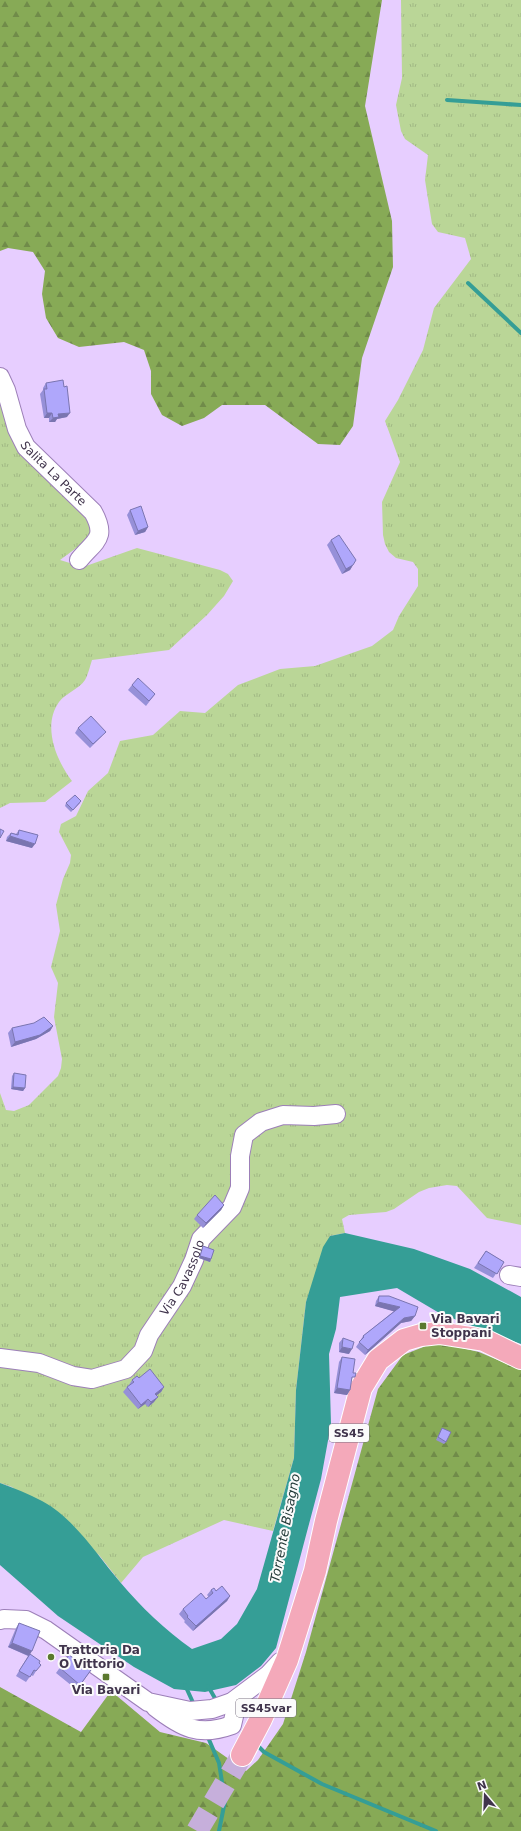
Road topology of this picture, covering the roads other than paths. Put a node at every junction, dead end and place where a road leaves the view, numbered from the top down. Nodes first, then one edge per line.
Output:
1 (0, 377) edge
2 (79, 560) dead end
3 (336, 1114) dead end
4 (0, 1358) edge
5 (521, 1358) edge
6 (0, 1620) edge
7 (287, 1660) junction
8 (242, 1755) tunnel mouth

1 - 2 street, Salita La Parte
3 - 4 street, Via Cavassolo
5 - 7 main road, SS45
6 - 7 street
7 - 8 main road, SS45var

